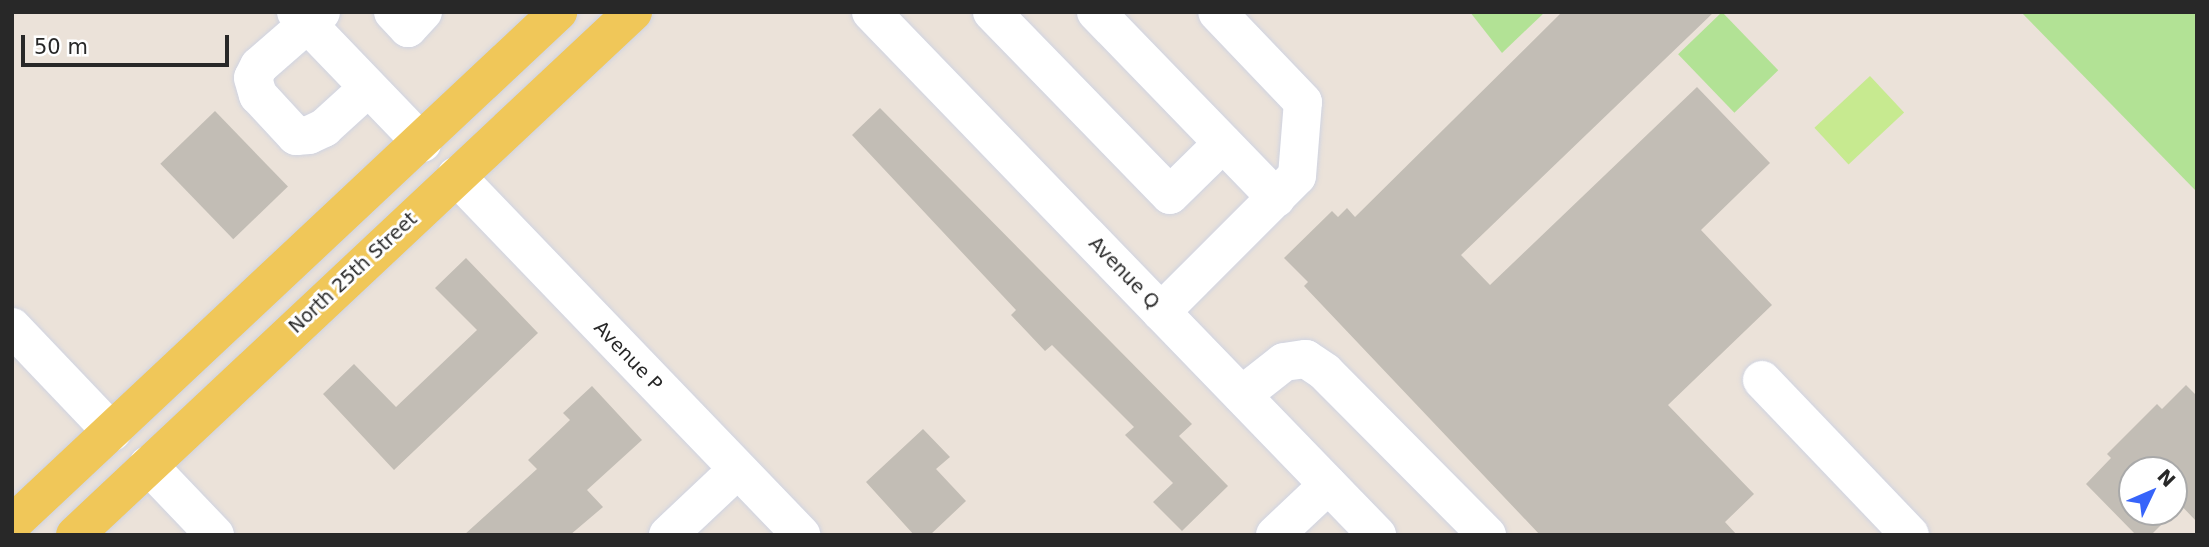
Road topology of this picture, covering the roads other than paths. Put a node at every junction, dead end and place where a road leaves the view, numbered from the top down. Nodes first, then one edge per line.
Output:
1 (558, 12) edge
2 (633, 12) edge
3 (871, 12) edge
4 (992, 12) edge
5 (1096, 12) edge
6 (1217, 12) edge
7 (308, 16) edge
8 (368, 88) junction
9 (422, 143) junction
10 (1223, 143) junction
11 (456, 176) junction
12 (1276, 198) junction
13 (362, 199) junction
14 (1161, 312) junction
15 (12, 327) edge
16 (1762, 380) dead end
17 (1242, 396) junction
18 (112, 432) junction
19 (148, 465) junction
20 (737, 470) junction
21 (1328, 485) junction
22 (12, 524) edge
23 (75, 535) edge
24 (215, 535) edge
25 (668, 535) edge
26 (802, 535) edge
27 (1275, 535) edge
28 (1377, 535) edge
29 (1487, 535) edge
30 (1910, 535) edge

1 - 9 main road
2 - 11 main road, North 25th Street
3 - 14 street, Avenue Q
4 - 10 street
5 - 10 street
6 - 12 street
7 - 8 street
7 - 8 street
8 - 9 street
9 - 13 main road
10 - 12 street
11 - 19 main road, North 25th Street
11 - 20 street, Avenue P
12 - 14 street
13 - 18 main road
13 - 19 main road
14 - 17 street, Avenue Q
15 - 18 street
16 - 30 street
17 - 21 street, Avenue Q
17 - 29 street
18 - 22 main road
19 - 23 main road, North 25th Street
19 - 24 street
20 - 25 street
20 - 26 street, Avenue P
21 - 27 street
21 - 28 street, Avenue Q

